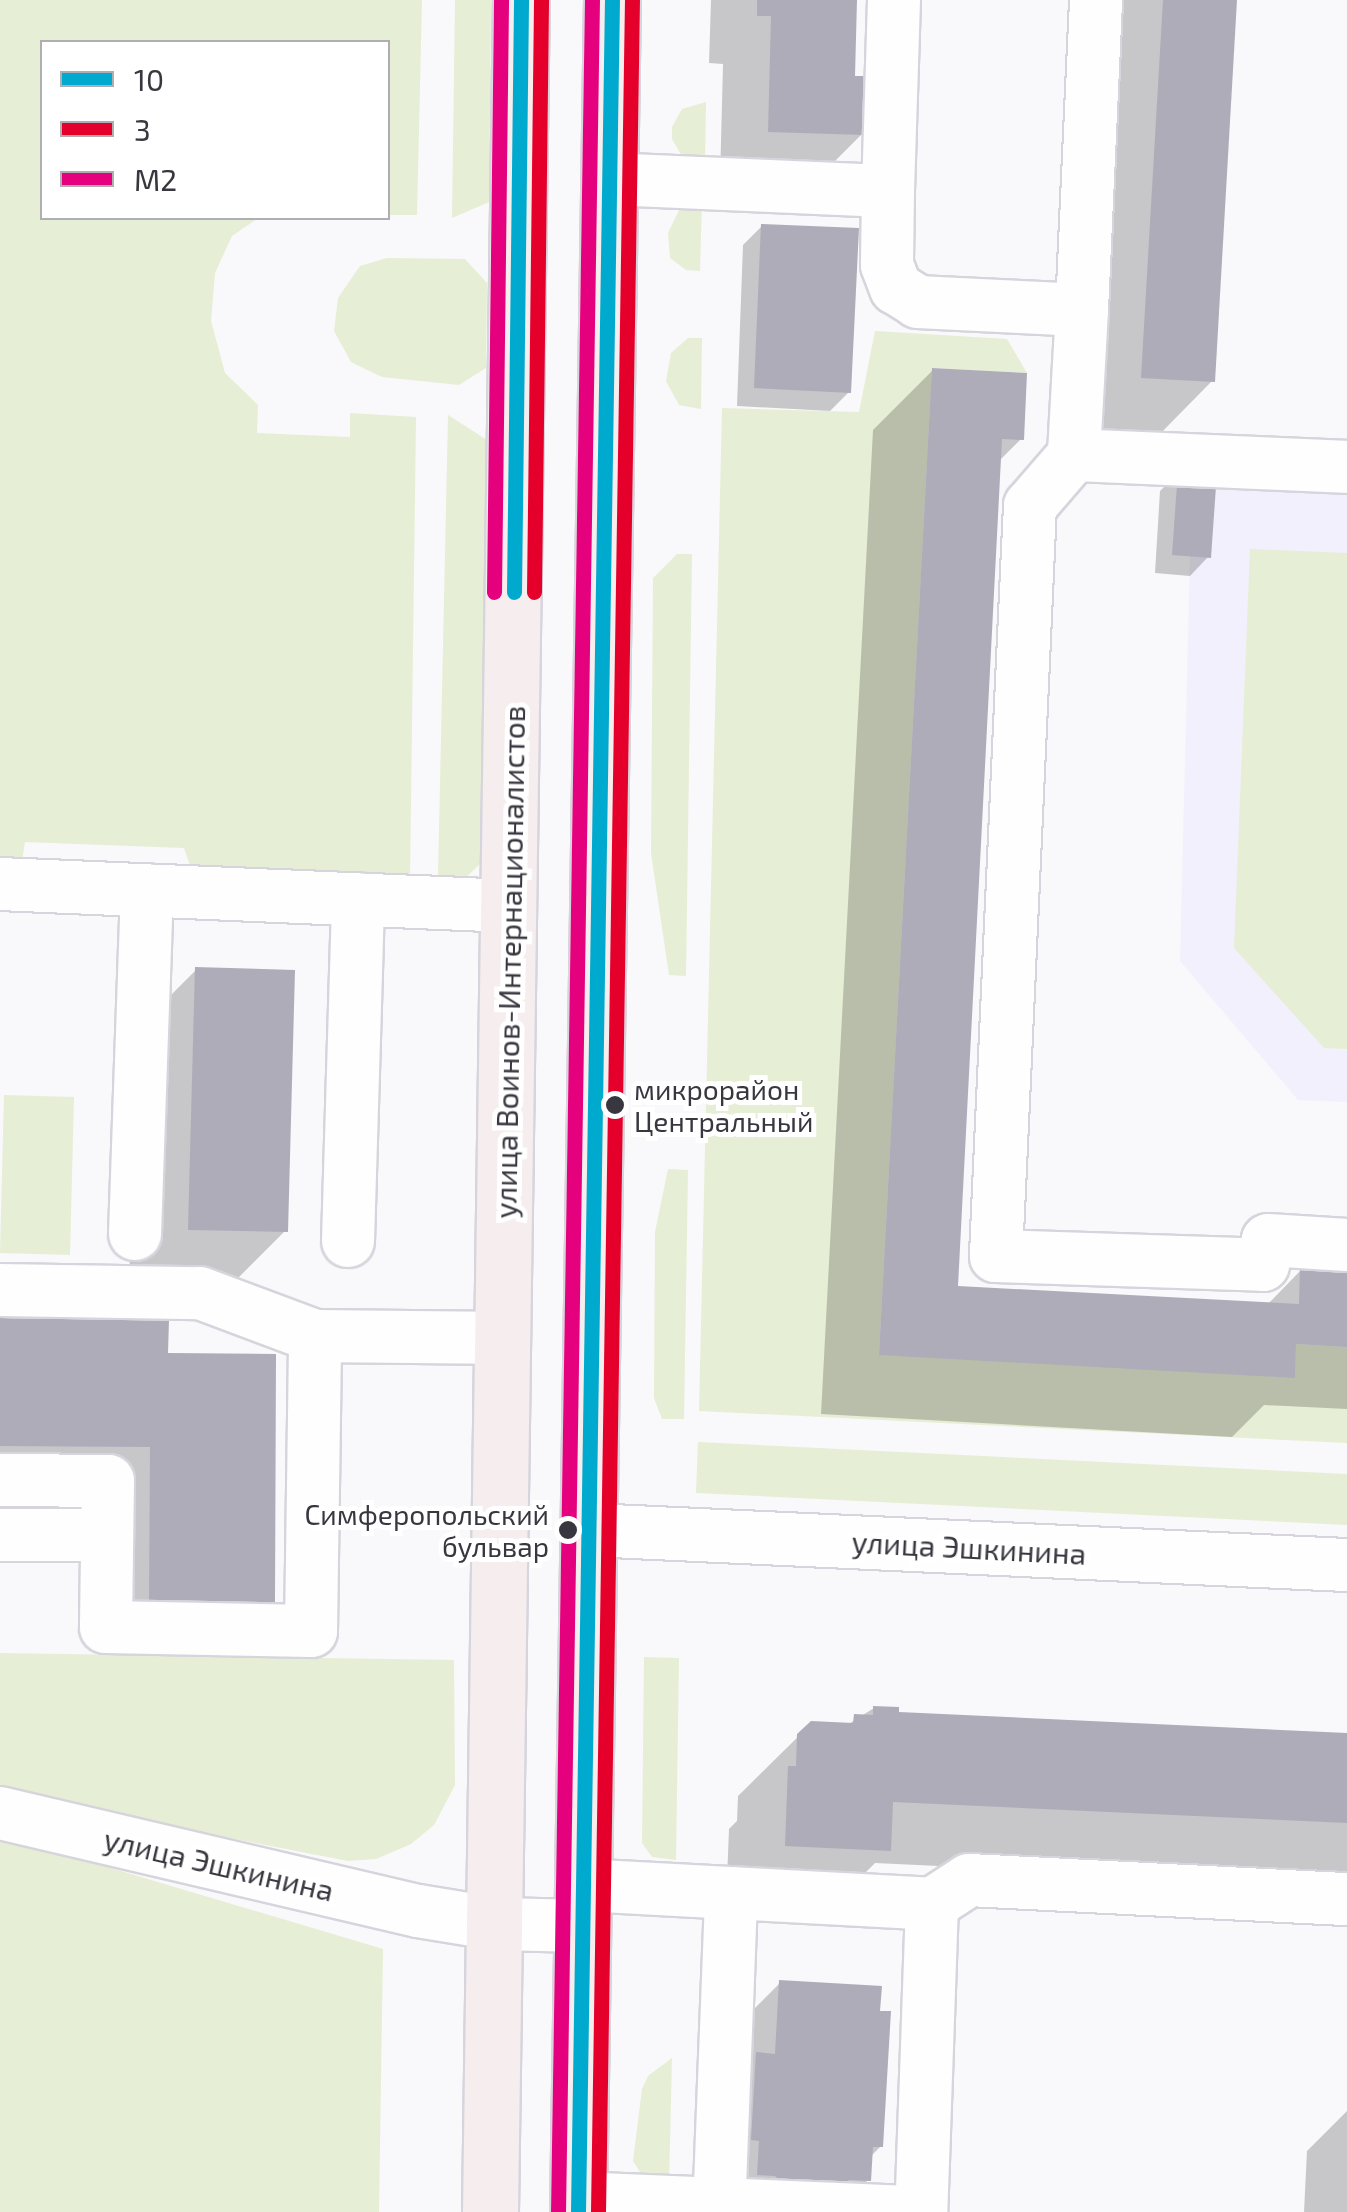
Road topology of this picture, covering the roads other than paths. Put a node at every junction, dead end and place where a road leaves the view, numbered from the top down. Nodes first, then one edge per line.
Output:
1 (521, 0) edge
2 (612, 0) edge
3 (894, 0) edge
4 (1096, 0) edge
5 (609, 179) junction
6 (888, 192) junction
7 (1082, 310) junction
8 (1074, 456) junction
9 (1347, 467) edge
10 (0, 884) edge
11 (147, 890) junction
12 (358, 899) junction
13 (510, 906) junction
14 (135, 1234) dead end
15 (348, 1241) dead end
16 (1347, 1245) edge
17 (0, 1290) edge
18 (315, 1336) junction
19 (504, 1338) junction
20 (0, 1480) edge
21 (590, 1530) junction
22 (0, 1534) edge
23 (107, 1535) junction
24 (1347, 1565) edge
25 (0, 1813) edge
26 (731, 1892) junction
27 (1347, 1899) edge
28 (932, 1904) junction
29 (583, 1906) junction
30 (497, 1924) junction
31 (578, 2205) edge
32 (719, 2208) edge
33 (490, 2212) edge
34 (920, 2212) edge

1 - 13 main road, улица Воинов-Интернационалистов
2 - 5 main road
3 - 6 street
4 - 7 street
5 - 6 street
5 - 21 main road
6 - 7 street
7 - 8 street
8 - 9 street
8 - 16 street
10 - 11 street
11 - 12 street
11 - 14 street
12 - 13 street
12 - 15 street
13 - 19 main road, улица Воинов-Интернационалистов
17 - 18 street
18 - 19 street
18 - 23 street
19 - 30 main road, улица Воинов-Интернационалистов
20 - 23 street
21 - 24 street, улица Эшкинина
21 - 29 main road
22 - 23 street
25 - 30 street, улица Эшкинина
26 - 28 street, улица Эшкинина
26 - 29 street, улица Эшкинина
26 - 32 street
27 - 28 street
28 - 34 street
29 - 30 street, улица Эшкинина
29 - 31 main road
30 - 33 main road, улица Воинов-Интернационалистов
31 - 32 street
32 - 34 street

